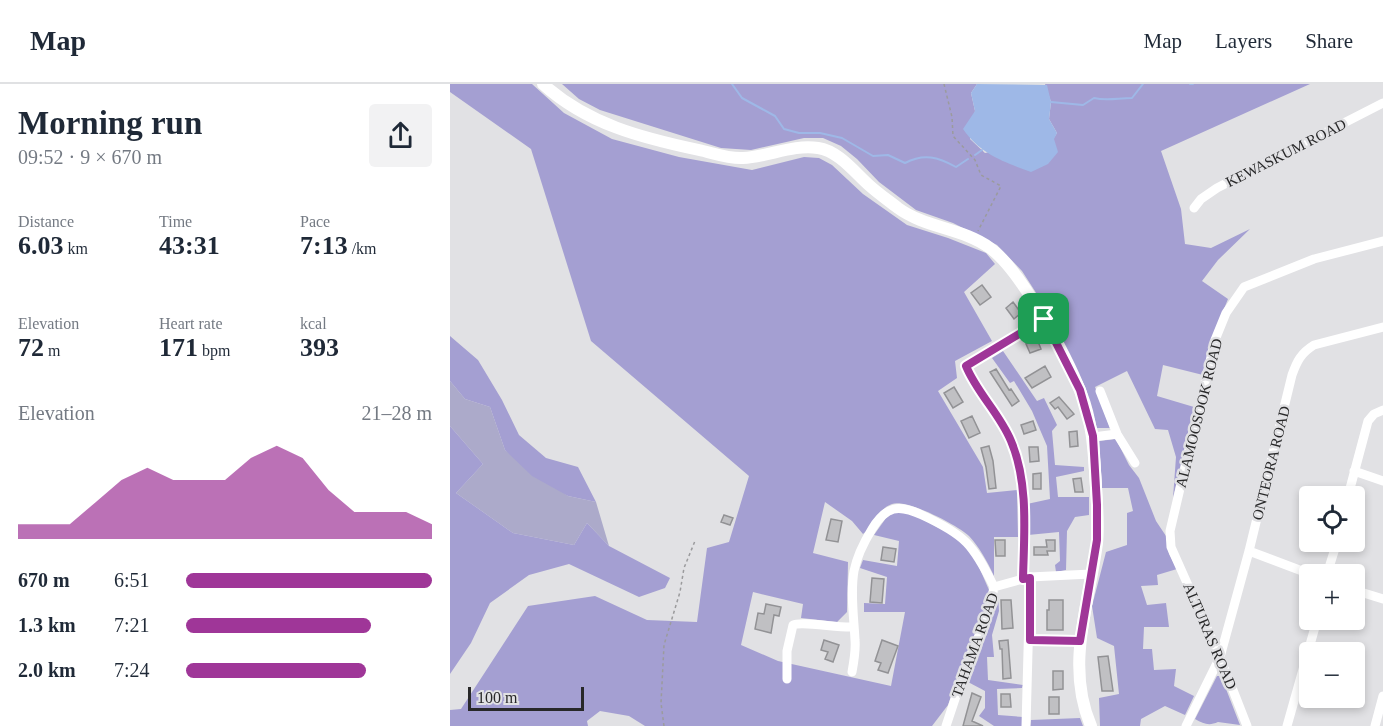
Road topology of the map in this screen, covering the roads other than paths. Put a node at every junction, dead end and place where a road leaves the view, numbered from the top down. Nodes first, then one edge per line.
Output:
1 (543, 84) edge
2 (1383, 103) edge
3 (1194, 208) dead end
4 (1383, 242) edge
5 (1044, 319) junction
6 (1383, 327) edge
7 (1100, 391) dead end
8 (1383, 410) edge
9 (1117, 435) junction
10 (1093, 436) junction
11 (1135, 463) dead end
12 (1354, 471) junction
13 (1383, 481) edge
14 (1350, 486) edge
15 (1171, 547) joint
16 (1249, 551) junction
17 (1299, 570) edge
18 (1091, 574) junction
19 (1026, 578) junction
20 (994, 587) junction
21 (1365, 593) edge
22 (1383, 599) edge
23 (853, 627) junction
24 (1314, 630) edge
25 (1030, 640) junction
26 (1080, 641) junction
27 (1220, 657) junction
28 (852, 672) dead end
29 (787, 679) dead end
30 (1383, 696) edge
31 (946, 726) edge
32 (1026, 726) edge
33 (1090, 726) edge
34 (1186, 726) edge
35 (1247, 726) edge
36 (1287, 726) edge
37 (1375, 726) edge

1 - 5 street
2 - 3 street, KEWASKUM ROAD
4 - 15 street, ALAMOOSOOK ROAD
5 - 10 street
5 - 19 street
6 - 16 street, ONTEORA ROAD
7 - 9 street
8 - 12 street
9 - 10 street
9 - 11 street
10 - 18 street
12 - 13 street
12 - 14 street
15 - 27 street, ALTURAS ROAD
16 - 17 street
16 - 27 street, ONTEORA ROAD
18 - 19 street, TAHAMA ROAD
18 - 26 street
19 - 20 street, TAHAMA ROAD
19 - 25 street
20 - 23 street
20 - 31 street, TAHAMA ROAD
21 - 22 street
23 - 28 street
23 - 29 street
24 - 36 street
25 - 26 lane
25 - 32 street
26 - 33 street
27 - 34 street, ONTEORA ROAD
27 - 35 street, ALTURAS ROAD
30 - 37 street

